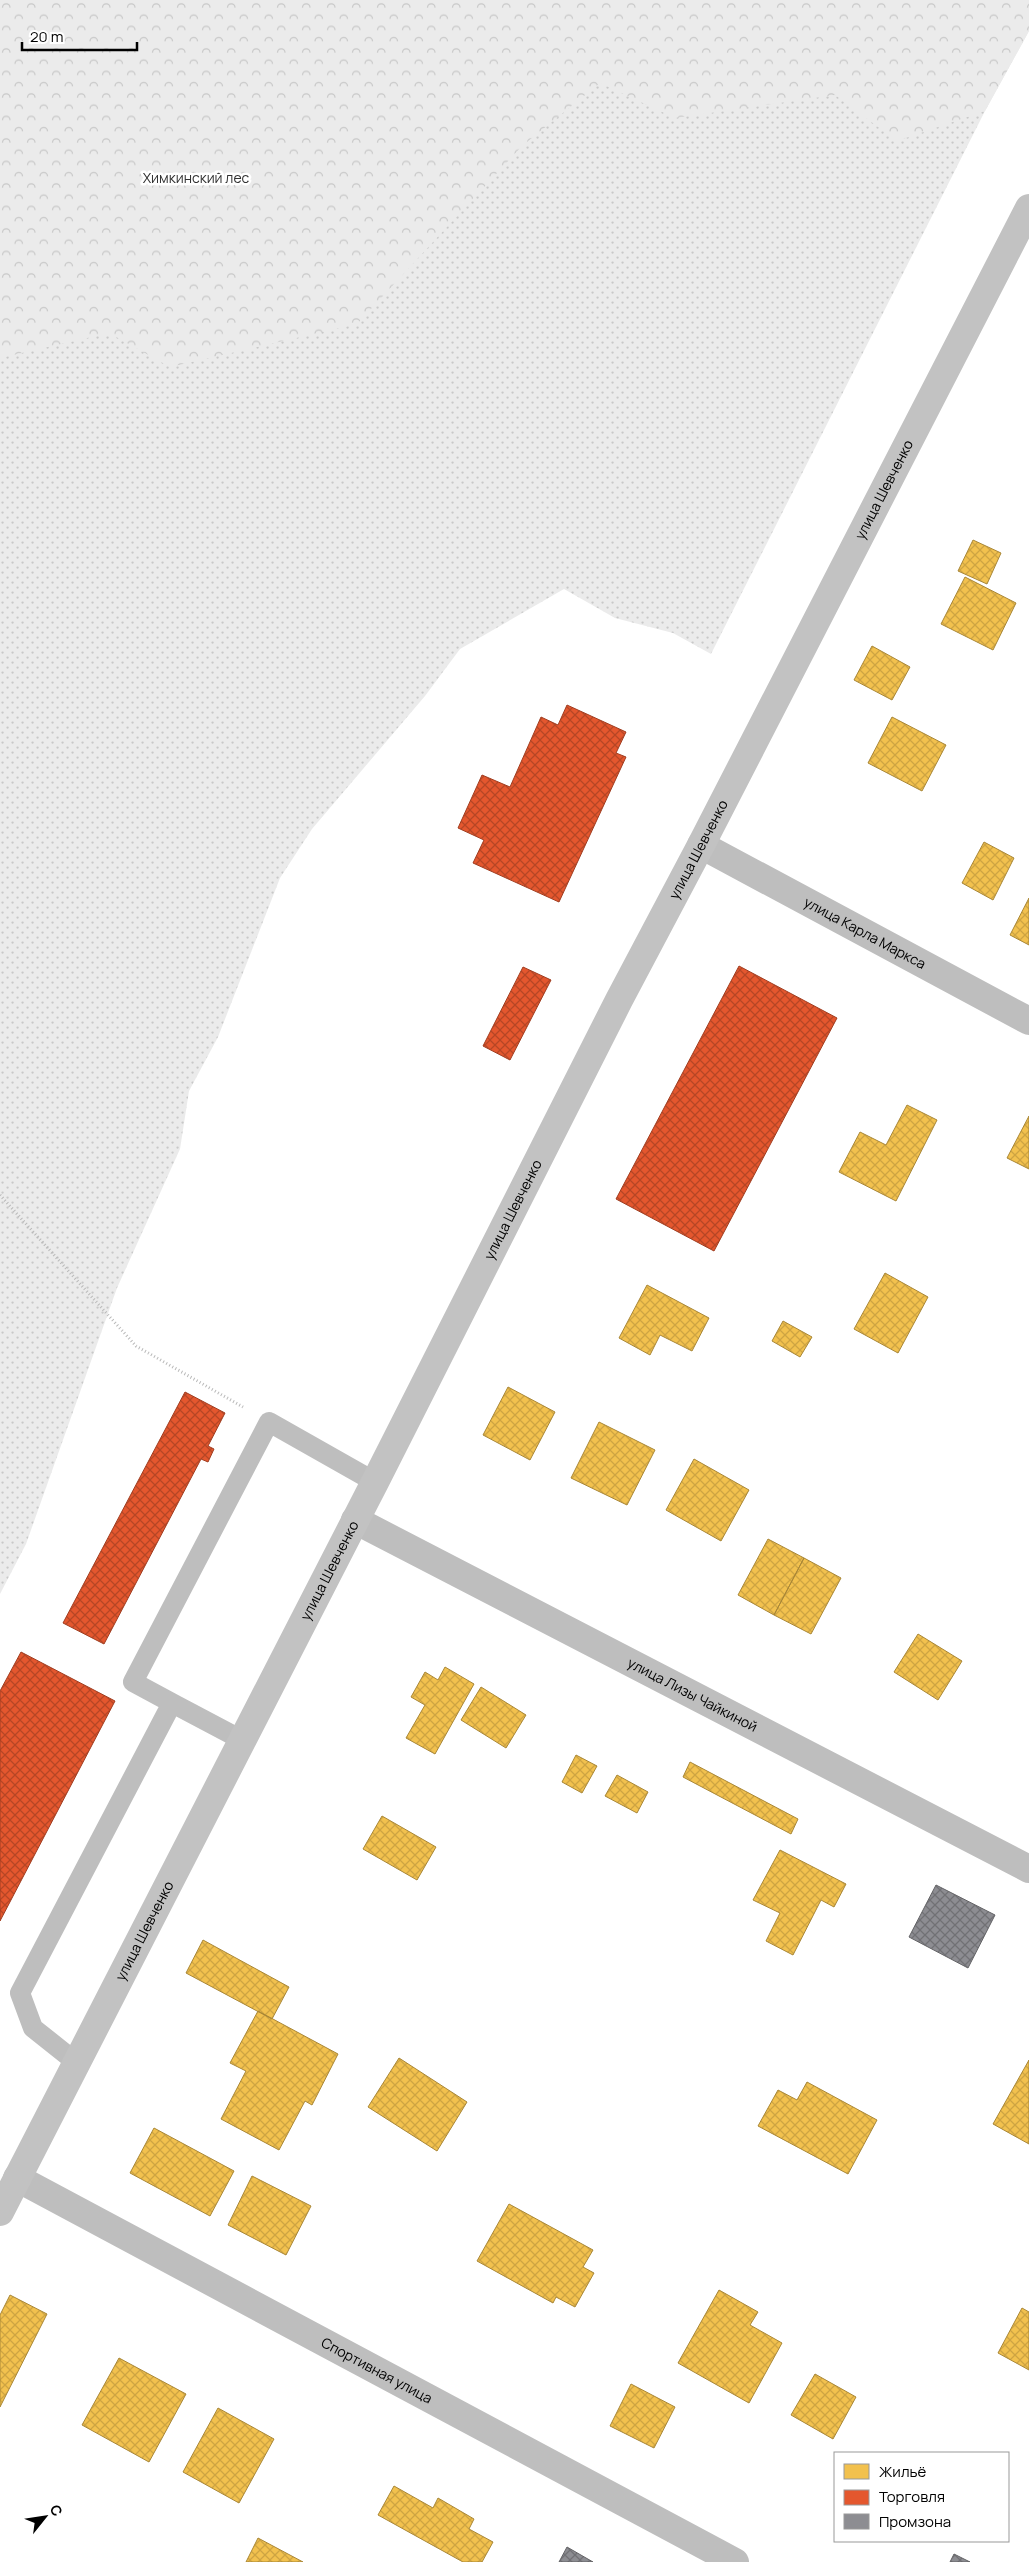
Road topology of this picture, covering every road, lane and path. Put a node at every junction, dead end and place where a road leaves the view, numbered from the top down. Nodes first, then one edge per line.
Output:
1 (1029, 208) edge
2 (702, 845) junction
3 (1029, 1021) edge
4 (0, 1195) edge
5 (270, 1422) junction
6 (375, 1482) junction
7 (355, 1520) junction
8 (172, 1703) junction
9 (242, 1740) junction
10 (1029, 1869) edge
11 (77, 2063) junction
12 (17, 2178) junction
13 (0, 2212) edge
14 (735, 2562) edge

1 - 2 main road, улица Шевченко
2 - 3 street, улица Карла Маркса
2 - 6 main road, улица Шевченко
4 - 5 path
5 - 6 lane
5 - 8 lane
6 - 7 main road, улица Шевченко
7 - 9 main road, улица Шевченко
7 - 10 street, улица Лизы Чайкиной
8 - 9 lane
8 - 11 lane
9 - 11 main road, улица Шевченко
11 - 12 main road, улица Шевченко
12 - 13 main road, улица Шевченко
12 - 14 street, Спортивная улица

